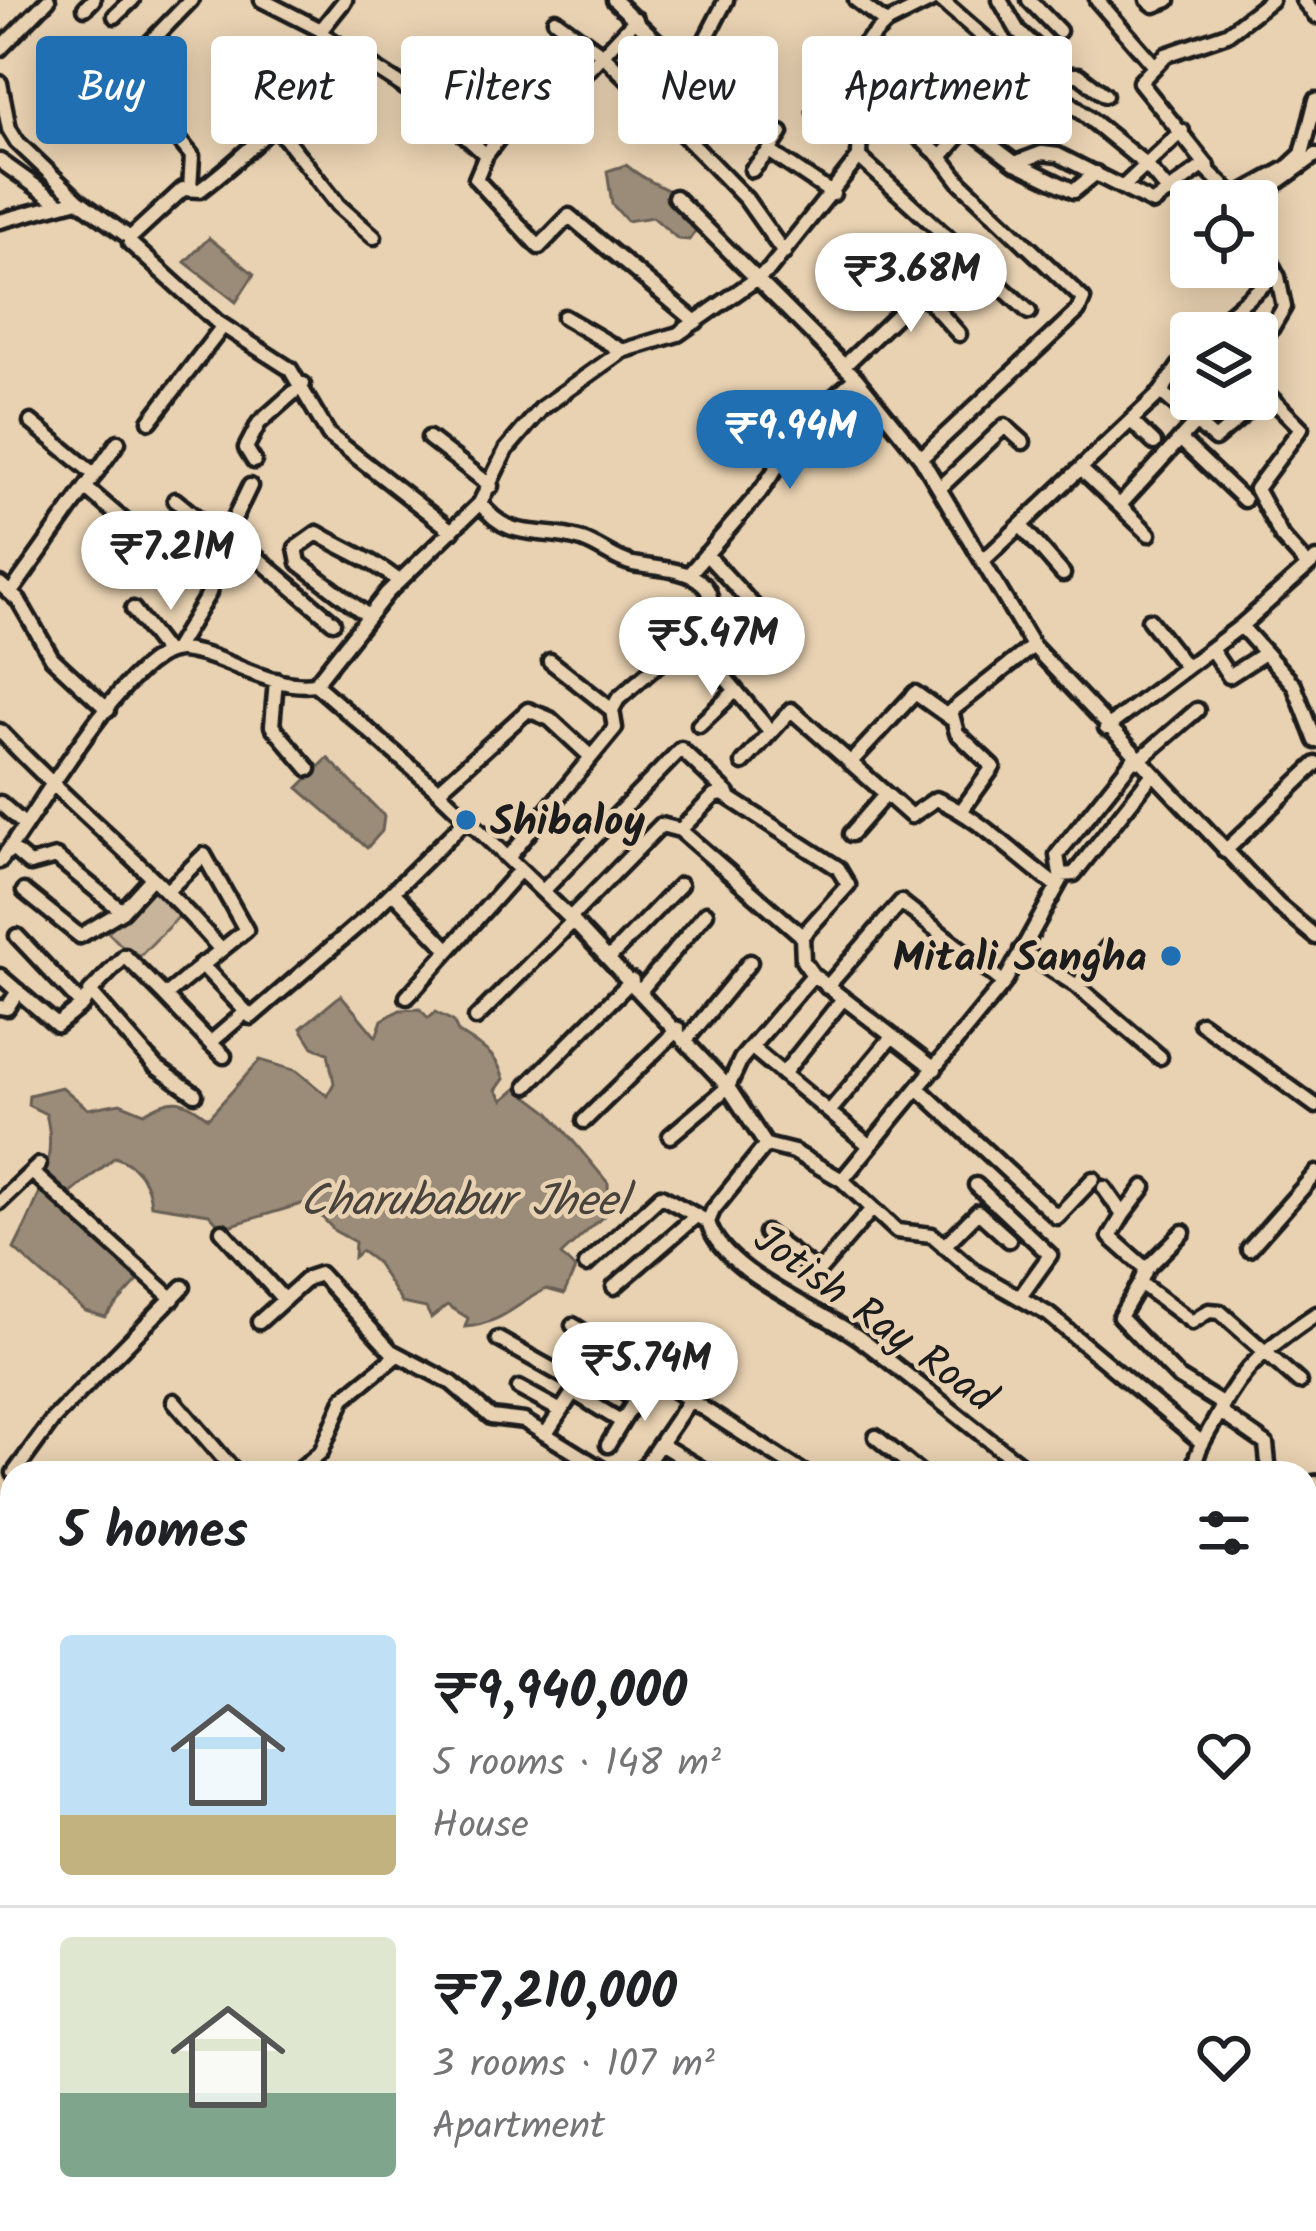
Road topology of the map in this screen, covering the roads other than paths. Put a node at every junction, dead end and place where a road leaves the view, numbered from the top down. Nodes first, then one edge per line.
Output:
1 (48, 0) edge
2 (132, 0) edge
3 (191, 0) edge
4 (262, 0) edge
5 (345, 0) edge
6 (614, 0) edge
7 (726, 0) edge
8 (856, 0) edge
9 (937, 0) edge
10 (1000, 0) edge
11 (1029, 0) edge
12 (1097, 0) edge
13 (1148, 0) edge
14 (1168, 0) edge
15 (1271, 0) edge
16 (1303, 0) edge
17 (1252, 5) edge
18 (115, 16) dead end
19 (1316, 16) edge
20 (636, 19) junction
21 (555, 20) dead end
22 (886, 23) junction
23 (1059, 31) dead end
24 (323, 33) junction
25 (156, 36) edge
26 (323, 36) edge
27 (652, 36) edge
28 (709, 36) edge
29 (873, 36) edge
30 (979, 36) edge
31 (1024, 36) edge
32 (0, 49) edge
33 (603, 55) junction
34 (1153, 64) junction
35 (618, 70) edge
36 (1072, 75) edge
37 (0, 83) edge
38 (1106, 94) dead end
39 (1316, 100) edge
40 (1072, 104) edge
41 (1182, 130) junction
42 (781, 133) dead end
43 (182, 144) edge
44 (253, 144) edge
45 (290, 144) edge
46 (692, 144) edge
47 (861, 144) edge
48 (926, 144) edge
49 (951, 144) edge
50 (990, 144) edge
51 (769, 151) junction
52 (486, 155) junction
53 (1316, 155) edge
54 (859, 157) junction
55 (940, 157) junction
56 (0, 160) edge
57 (1015, 163) junction
58 (1145, 164) junction
59 (1208, 167) junction
60 (752, 170) dead end
61 (1096, 172) junction
62 (1189, 180) edge
63 (1217, 180) edge
64 (1265, 180) edge
65 (1278, 182) edge
66 (1124, 186) junction
67 (190, 189) junction
68 (1170, 193) joint
69 (833, 194) junction
70 (675, 197) dead end
71 (78, 200) junction
72 (59, 202) junction
73 (0, 221) edge
74 (374, 237) dead end
75 (130, 238) junction
76 (784, 253) junction
77 (945, 269) dead end
78 (1278, 278) edge
79 (758, 279) junction
80 (1260, 288) edge
81 (920, 292) junction
82 (1029, 312) dead end
83 (1232, 312) edge
84 (564, 317) dead end
85 (1278, 317) edge
86 (697, 322) junction
87 (223, 326) junction
88 (958, 334) dead end
89 (622, 351) junction
90 (844, 366) junction
91 (856, 378) junction
92 (1170, 379) edge
93 (303, 384) junction
94 (1161, 392) junction
95 (1278, 405) edge
96 (1239, 420) edge
97 (150, 421) dead end
98 (1131, 421) junction
99 (32, 422) dead end
100 (1196, 422) junction
101 (429, 438) dead end
102 (1180, 440) junction
103 (118, 442) dead end
104 (1023, 442) dead end
105 (1154, 443) dead end
106 (922, 458) junction
107 (254, 461) dead end
108 (1082, 469) junction
109 (95, 475) junction
110 (250, 486) dead end
111 (490, 486) junction
112 (86, 488) junction
113 (940, 488) junction
114 (175, 500) dead end
115 (1244, 500) dead end
116 (480, 503) junction
117 (1120, 505) junction
118 (1022, 527) junction
119 (452, 531) junction
120 (139, 533) dead end
121 (1149, 534) dead end
122 (226, 537) junction
123 (706, 554) junction
124 (985, 560) junction
125 (1312, 563) edge
126 (690, 574) junction
127 (1063, 574) dead end
128 (399, 581) junction
129 (6, 587) edge
130 (133, 608) dead end
131 (368, 616) junction
132 (1149, 620) dead end
133 (333, 622) dead end
134 (1241, 626) junction
135 (690, 636) junction
136 (784, 639) dead end
137 (1033, 646) junction
138 (1210, 649) junction
139 (170, 651) junction
140 (1265, 653) junction
141 (550, 661) dead end
142 (1186, 668) junction
143 (276, 680) junction
144 (315, 684) junction
145 (735, 691) junction
146 (109, 710) junction
147 (612, 710) junction
148 (1197, 710) dead end
149 (954, 721) junction
150 (699, 725) dead end
151 (1106, 728) junction
152 (0, 730) edge
153 (770, 731) junction
154 (1316, 741) edge
155 (591, 757) junction
156 (1136, 759) junction
157 (743, 763) dead end
158 (850, 763) junction
159 (1316, 764) edge
160 (309, 769) dead end
161 (1152, 775) junction
162 (51, 785) junction
163 (438, 791) junction
164 (886, 794) junction
165 (731, 797) junction
166 (0, 803) edge
167 (962, 810) junction
168 (466, 819) junction
169 (25, 825) junction
170 (680, 830) junction
171 (851, 834) dead end
172 (10, 848) junction
173 (1225, 850) junction
174 (508, 858) junction
175 (0, 861) edge
176 (520, 870) junction
177 (152, 878) junction
178 (1059, 881) junction
179 (680, 885) dead end
180 (24, 891) dead end
181 (167, 891) junction
182 (542, 891) junction
183 (393, 892) junction
184 (122, 911) junction
185 (706, 913) dead end
186 (571, 919) junction
187 (17, 936) dead end
188 (802, 936) junction
189 (1316, 937) edge
190 (1108, 947) dead end
191 (447, 948) junction
192 (221, 950) junction
193 (1021, 950) junction
194 (610, 958) junction
195 (750, 962) dead end
196 (201, 964) junction
197 (813, 975) junction
198 (0, 976) edge
199 (1004, 983) junction
200 (636, 985) junction
201 (827, 986) junction
202 (1077, 986) junction
203 (18, 991) junction
204 (165, 996) junction
205 (407, 997) dead end
206 (86, 998) junction
207 (842, 1000) junction
208 (0, 1007) edge
209 (246, 1012) junction
210 (476, 1018) dead end
211 (1201, 1023) dead end
212 (682, 1034) junction
213 (890, 1039) junction
214 (210, 1043) junction
215 (752, 1048) junction
216 (224, 1056) dead end
217 (1160, 1057) dead end
218 (935, 1070) junction
219 (783, 1074) junction
220 (527, 1086) dead end
221 (728, 1087) junction
222 (919, 1089) junction
223 (195, 1094) dead end
224 (1316, 1106) edge
225 (829, 1112) junction
226 (584, 1121) dead end
227 (670, 1136) dead end
228 (766, 1144) junction
229 (870, 1146) junction
230 (1316, 1173) edge
231 (842, 1180) junction
232 (976, 1185) dead end
233 (1144, 1187) dead end
234 (0, 1202) edge
235 (872, 1209) junction
236 (1123, 1215) junction
237 (1057, 1217) junction
238 (701, 1220) junction
239 (222, 1231) dead end
240 (1183, 1232) dead end
241 (766, 1233) dead end
242 (1010, 1240) dead end
243 (1038, 1240) junction
244 (944, 1246) junction
245 (1249, 1249) dead end
246 (586, 1265) dead end
247 (1143, 1276) junction
248 (614, 1287) dead end
249 (1020, 1297) junction
250 (284, 1300) junction
251 (1316, 1314) edge
252 (260, 1322) dead end
253 (573, 1325) dead end
254 (498, 1339) dead end
255 (603, 1346) junction
256 (1263, 1349) junction
257 (397, 1354) junction
258 (588, 1369) junction
259 (650, 1376) junction
260 (1299, 1382) dead end
261 (519, 1388) dead end
262 (576, 1388) junction
263 (636, 1400) junction
264 (174, 1401) dead end
265 (688, 1401) junction
266 (1221, 1408) junction
267 (561, 1411) junction
268 (622, 1422) junction
269 (546, 1434) junction
270 (876, 1437) dead end
271 (1200, 1441) junction
272 (660, 1444) junction
273 (608, 1445) dead end
274 (23, 1461) edge
275 (226, 1461) edge
276 (310, 1461) edge
277 (589, 1461) edge
278 (648, 1461) edge
279 (688, 1461) edge
280 (785, 1461) edge
281 (905, 1461) edge
282 (1017, 1461) edge
283 (1196, 1461) edge
284 (1268, 1461) edge

1 - 32 street
2 - 18 street
3 - 25 street
4 - 24 street
5 - 24 street
6 - 20 street
7 - 28 street
8 - 22 street
9 - 22 street
9 - 30 street
10 - 31 street
11 - 23 street
12 - 34 street
13 - 14 street
15 - 17 street
16 - 19 street
17 - 34 street
20 - 27 street
20 - 33 street
21 - 33 street
22 - 29 street
24 - 26 street
24 - 52 street
33 - 35 street
33 - 52 street
34 - 41 street
36 - 38 street
37 - 71 street
39 - 64 street
40 - 58 street
41 - 58 street
41 - 59 street
42 - 51 street
43 - 67 street
44 - 67 street
45 - 74 street
46 - 76 street
47 - 54 street
48 - 55 street
49 - 55 street
50 - 57 street
51 - 60 street
51 - 69 street
52 - 86 street
53 - 65 street
54 - 69 street
54 - 82 street
55 - 106 street
56 - 72 street
57 - 61 street
57 - 61 street
58 - 66 street
58 - 68 street
59 - 62 street
59 - 63 street
61 - 66 street
66 - 68 street
67 - 75 street
69 - 76 street
70 - 79 street
71 - 72 street
71 - 75 street
72 - 73 street
75 - 87 street
76 - 79 street
77 - 81 street
78 - 85 street
79 - 86 street
79 - 90 street
80 - 83 street
81 - 88 street
81 - 90 street
84 - 89 street
86 - 89 street
87 - 93 street
87 - 97 street
89 - 111 street
90 - 91 street
91 - 106 street
91 - 123 street
92 - 94 street
93 - 107 street
93 - 119 street
94 - 98 street
94 - 100 street
95 - 125 street
96 - 100 street
98 - 105 street
98 - 108 street
99 - 109 street
100 - 102 street
101 - 111 street
102 - 115 street
102 - 117 street
103 - 109 street
104 - 113 street
106 - 113 street
108 - 117 street
108 - 118 street
109 - 112 street
110 - 122 street
111 - 116 street
112 - 120 street
112 - 129 street
113 - 124 street
114 - 122 street
116 - 119 street
116 - 126 street
117 - 121 street
118 - 124 street
118 - 127 street
119 - 128 street
122 - 133 street
122 - 139 street
123 - 126 street
123 - 136 street
124 - 137 street
125 - 134 street
126 - 135 street
128 - 131 street
128 - 131 street
129 - 146 street
130 - 139 street
131 - 144 street
132 - 142 street
134 - 138 street
134 - 140 street
135 - 145 street
135 - 147 street
137 - 149 street
137 - 151 street
138 - 140 street
138 - 142 street
139 - 143 street
139 - 146 street
140 - 154 street
141 - 147 street
142 - 151 street
143 - 144 street
143 - 160 street
144 - 163 street
145 - 150 street
145 - 153 street
146 - 162 street
147 - 155 street
148 - 156 street
149 - 158 street
149 - 167 street
151 - 156 street
152 - 162 street
153 - 157 street
153 - 158 street
155 - 163 street
155 - 174 street
156 - 161 street
156 - 178 street
158 - 164 street
159 - 173 street
161 - 173 street
161 - 178 street
162 - 169 street
162 - 177 street
163 - 168 street
164 - 167 street
164 - 171 street
165 - 170 street
165 - 182 street
165 - 188 street
166 - 169 street
167 - 178 street
168 - 174 street
168 - 183 street
169 - 172 street
170 - 186 street
170 - 188 street
172 - 175 street
172 - 184 street
173 - 189 street
174 - 176 street
176 - 182 street
176 - 191 street
177 - 181 street
177 - 184 street
178 - 193 street
179 - 194 street
180 - 184 street
181 - 192 street
181 - 192 street
182 - 186 street
183 - 191 street
183 - 209 street
185 - 200 street
186 - 194 street
186 - 210 street
187 - 206 street
188 - 197 street
190 - 202 street
191 - 205 street
192 - 196 street
193 - 199 street
193 - 202 street
194 - 200 street
195 - 212 street
196 - 204 street
196 - 209 street
197 - 201 street
197 - 215 street
198 - 203 street
199 - 201 street
199 - 218 street
200 - 212 street
200 - 220 street
201 - 207 street
202 - 217 street
203 - 206 street
203 - 208 street
204 - 206 street
204 - 214 street
206 - 223 street
207 - 213 street
207 - 219 street
209 - 214 street
211 - 224 street
212 - 221 street
212 - 226 street
213 - 218 street
213 - 225 street
214 - 216 street
215 - 219 street
215 - 221 street
218 - 222 street
219 - 225 street
221 - 227 street
221 - 228 street
222 - 229 street
222 - 237 street
225 - 229 street
228 - 231 street
228 - 238 street, Jotish Ray Road
229 - 231 street
230 - 245 street
231 - 235 street
232 - 243 street
233 - 236 street
234 - 274 street
235 - 241 street
235 - 244 street
236 - 237 street
236 - 247 street
237 - 243 street
238 - 246 street
238 - 248 street
238 - 282 street, Jotish Ray Road
239 - 250 street
240 - 247 street
242 - 244 street
243 - 249 street
244 - 249 street
247 - 256 street
247 - 266 street
249 - 271 street
250 - 252 street
250 - 257 street
251 - 256 street
253 - 255 street
254 - 262 street
255 - 258 street
255 - 259 street
256 - 260 street
256 - 266 street
257 - 269 street
257 - 276 street
258 - 262 street
258 - 263 street
259 - 263 street
259 - 265 street
261 - 267 street
262 - 267 street
262 - 268 street
263 - 268 street
264 - 275 street
265 - 272 street
265 - 280 street
266 - 271 street
266 - 284 street
267 - 269 street
268 - 273 street
269 - 277 street
270 - 281 street
271 - 283 street
272 - 278 street
272 - 279 street

